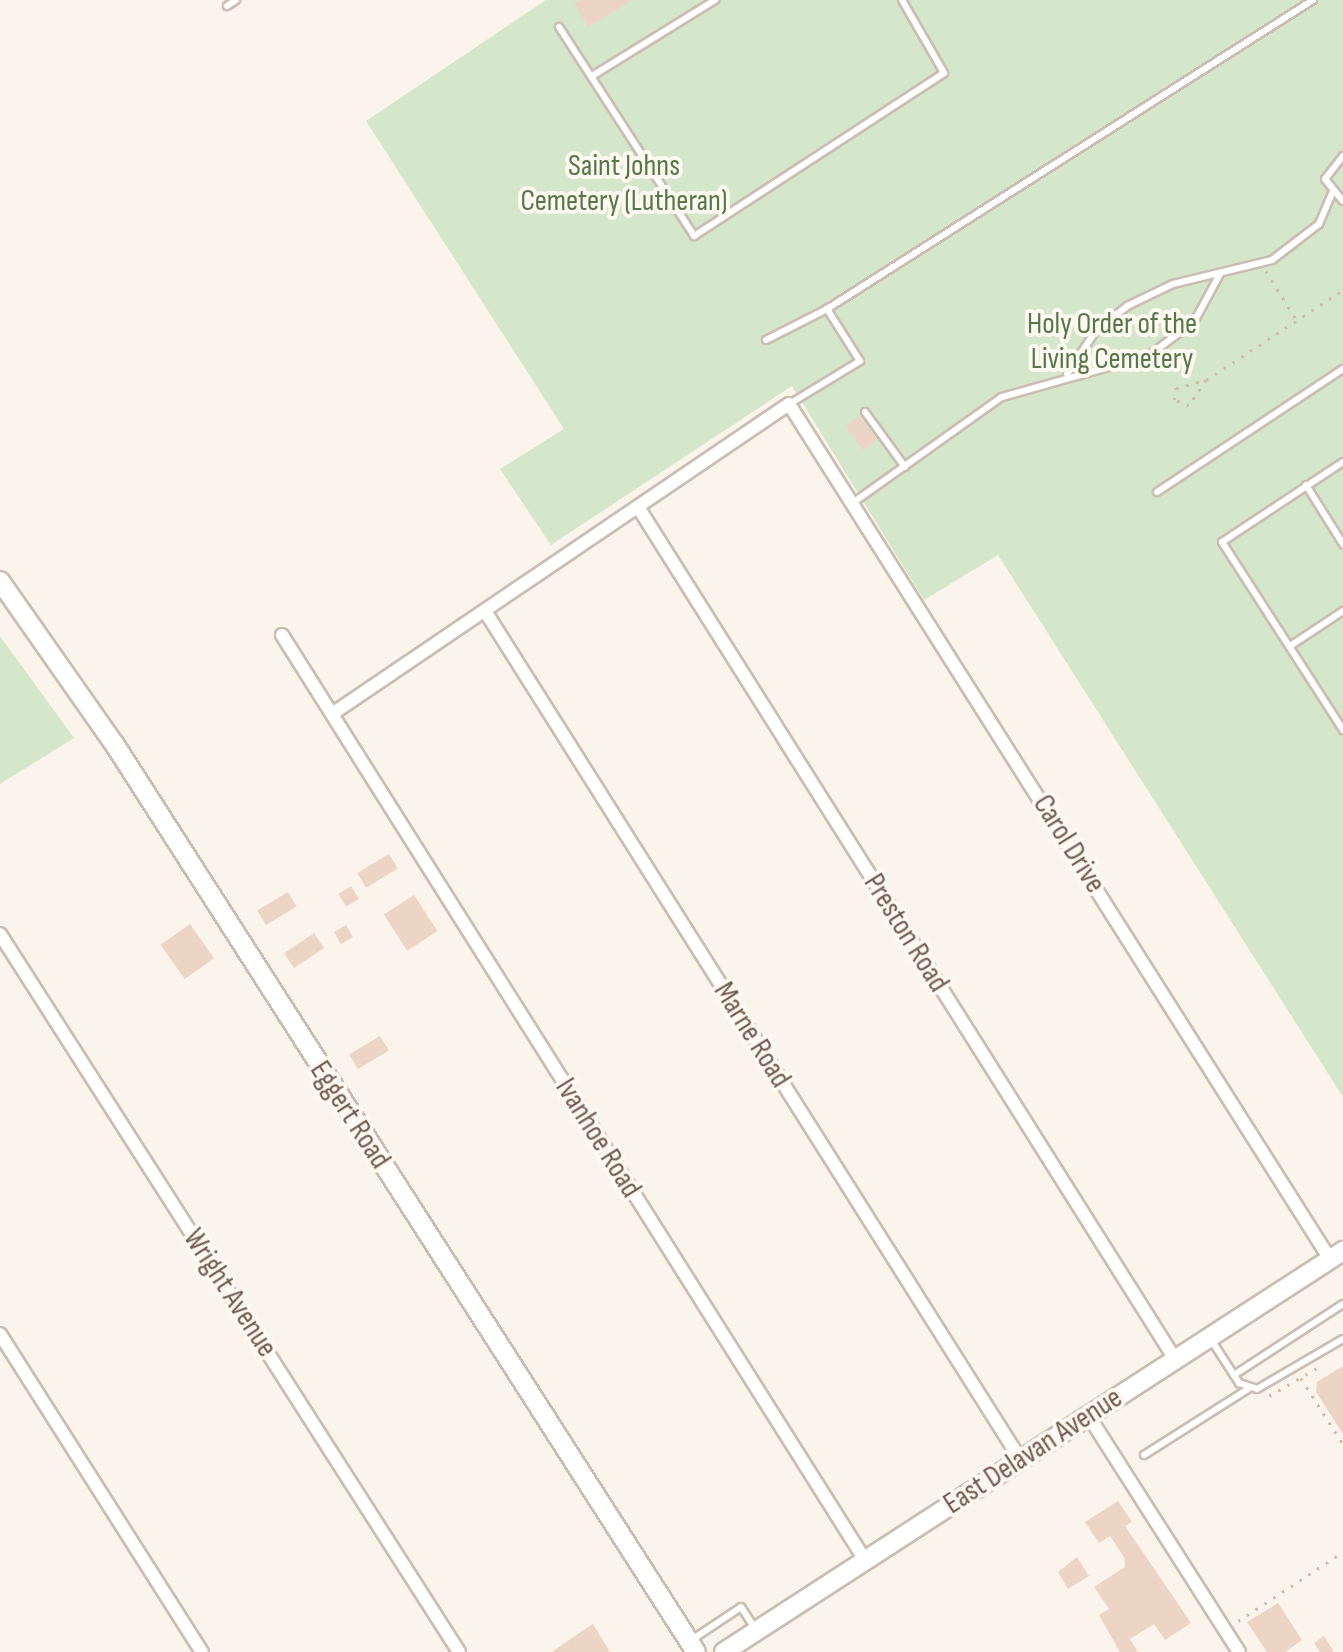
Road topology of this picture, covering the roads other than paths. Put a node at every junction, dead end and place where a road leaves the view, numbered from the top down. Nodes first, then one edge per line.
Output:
1 (236, 0) edge
2 (715, 0) edge
3 (902, 0) edge
4 (1313, 0) edge
5 (227, 6) dead end
6 (559, 27) dead end
7 (592, 76) junction
8 (1343, 156) edge
9 (1332, 194) junction
10 (1343, 201) edge
11 (1220, 274) junction
12 (1194, 279) junction
13 (1208, 296) junction
14 (827, 309) junction
15 (766, 340) dead end
16 (1082, 355) junction
17 (1343, 369) edge
18 (1096, 372) junction
19 (1066, 374) junction
20 (790, 404) junction
21 (865, 412) dead end
22 (1343, 462) edge
23 (905, 467) junction
24 (1306, 486) junction
25 (1157, 492) dead end
26 (853, 502) junction
27 (638, 507) junction
28 (1343, 544) edge
29 (0, 581) edge
30 (484, 611) junction
31 (1343, 612) edge
32 (282, 635) dead end
33 (1290, 646) junction
34 (332, 714) junction
35 (1343, 730) edge
36 (0, 934) edge
37 (1337, 1255) edge
38 (1343, 1304) edge
39 (0, 1334) edge
40 (1210, 1337) junction
41 (1343, 1338) edge
42 (1175, 1359) junction
43 (1234, 1374) junction
44 (1249, 1388) junction
45 (1088, 1415) junction
46 (1144, 1456) dead end
47 (1020, 1460) junction
48 (865, 1560) junction
49 (756, 1631) junction
50 (692, 1647) edge
51 (202, 1652) edge
52 (459, 1652) edge
53 (724, 1652) edge
54 (1239, 1652) edge

1 - 5 lane
2 - 7 lane
3 - 7 lane
4 - 14 lane
6 - 7 lane
8 - 9 lane
9 - 10 lane
9 - 11 lane
11 - 12 lane
11 - 13 lane
12 - 13 lane
12 - 16 lane
13 - 18 lane
14 - 15 lane
14 - 20 lane
16 - 18 lane
16 - 19 lane
17 - 25 lane
18 - 19 lane
19 - 23 lane
20 - 26 street, Carol Drive
20 - 27 street
21 - 23 lane
22 - 24 lane
23 - 26 lane
24 - 28 lane
24 - 33 lane
26 - 37 street, Carol Drive
27 - 30 street
27 - 42 street, Preston Road
29 - 50 street, Eggert Road
30 - 34 street
30 - 47 street, Marne Road
31 - 33 lane
32 - 34 street, Ivanhoe Road
33 - 35 lane
34 - 48 street, Ivanhoe Road
36 - 52 street, Wright Avenue
37 - 40 street, East Delavan Avenue
38 - 43 lane
39 - 51 street
40 - 42 street, East Delavan Avenue
40 - 43 lane
41 - 44 lane
42 - 45 street, East Delavan Avenue
43 - 44 lane
44 - 46 lane
45 - 47 street, East Delavan Avenue
45 - 54 street
47 - 48 street, East Delavan Avenue
48 - 49 street, East Delavan Avenue
49 - 50 lane
49 - 53 street, East Delavan Avenue

